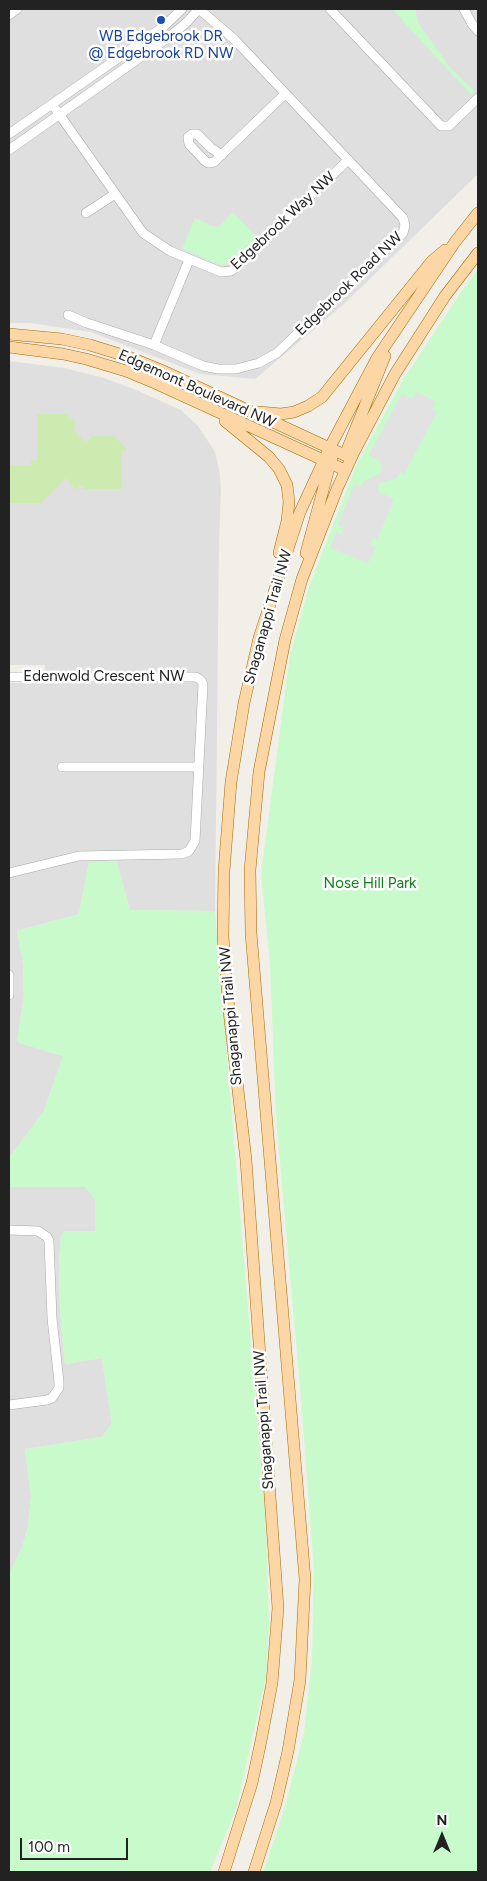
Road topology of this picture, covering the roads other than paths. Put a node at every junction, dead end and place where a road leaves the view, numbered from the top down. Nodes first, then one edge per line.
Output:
1 (17, 9) edge
2 (182, 9) edge
3 (199, 9) edge
4 (330, 9) edge
5 (464, 9) edge
6 (9, 15) edge
7 (478, 30) edge
8 (285, 94) junction
9 (478, 98) edge
10 (52, 104) junction
11 (59, 114) junction
12 (9, 134) edge
13 (9, 150) edge
14 (222, 155) dead end
15 (348, 160) junction
16 (115, 194) junction
17 (478, 213) edge
18 (86, 214) dead end
19 (455, 242) junction
20 (478, 253) edge
21 (189, 260) junction
22 (68, 314) dead end
23 (395, 330) junction
24 (9, 334) edge
25 (154, 345) junction
26 (9, 347) edge
27 (233, 404) junction
28 (210, 409) junction
29 (330, 447) junction
30 (348, 456) junction
31 (327, 462) junction
32 (345, 470) junction
33 (302, 579) junction
34 (268, 606) junction
35 (9, 677) edge
36 (62, 767) dead end
37 (198, 767) junction
38 (9, 873) edge
39 (9, 975) edge
40 (9, 995) edge
41 (9, 1230) edge
42 (9, 1405) edge
43 (224, 1872) edge
44 (254, 1872) edge

1 - 6 street
2 - 10 street
3 - 8 street, Edgebrook Road NW
3 - 11 street
4 - 9 street
5 - 7 street
8 - 14 street
8 - 15 street, Edgebrook Road NW
10 - 11 street, Edgebrook Way NW
10 - 12 street
11 - 13 street
11 - 16 street, Edgebrook Way NW
15 - 21 street, Edgebrook Way NW
15 - 25 street, Edgebrook Road NW
16 - 18 street
16 - 21 street, Edgebrook Way NW
17 - 19 main road, Shaganappi Trail NW
19 - 23 main road, Shaganappi Trail NW
19 - 27 main road
20 - 30 main road, Shaganappi Trail NW
21 - 25 street
22 - 25 street
23 - 29 main road, Shaganappi Trail NW
23 - 30 main road
24 - 27 main road, Edgemont Boulevard NW
26 - 28 main road, Edgemont Boulevard NW
27 - 29 main road, Edgemont Boulevard NW
28 - 31 main road, Edgemont Boulevard NW
28 - 34 main road
29 - 30 main road, Edgemont Boulevard NW
29 - 31 main road, Shaganappi Trail NW
30 - 32 main road, Shaganappi Trail NW
31 - 32 main road, Edgemont Boulevard NW
31 - 33 main road
31 - 34 main road, Shaganappi Trail NW
32 - 33 main road, Shaganappi Trail NW
33 - 44 main road, Shaganappi Trail NW
34 - 43 main road, Shaganappi Trail NW
35 - 37 street, Edenwold Crescent NW
36 - 37 street
37 - 38 street, Edenwold Crescent NW
39 - 40 street
41 - 42 street

